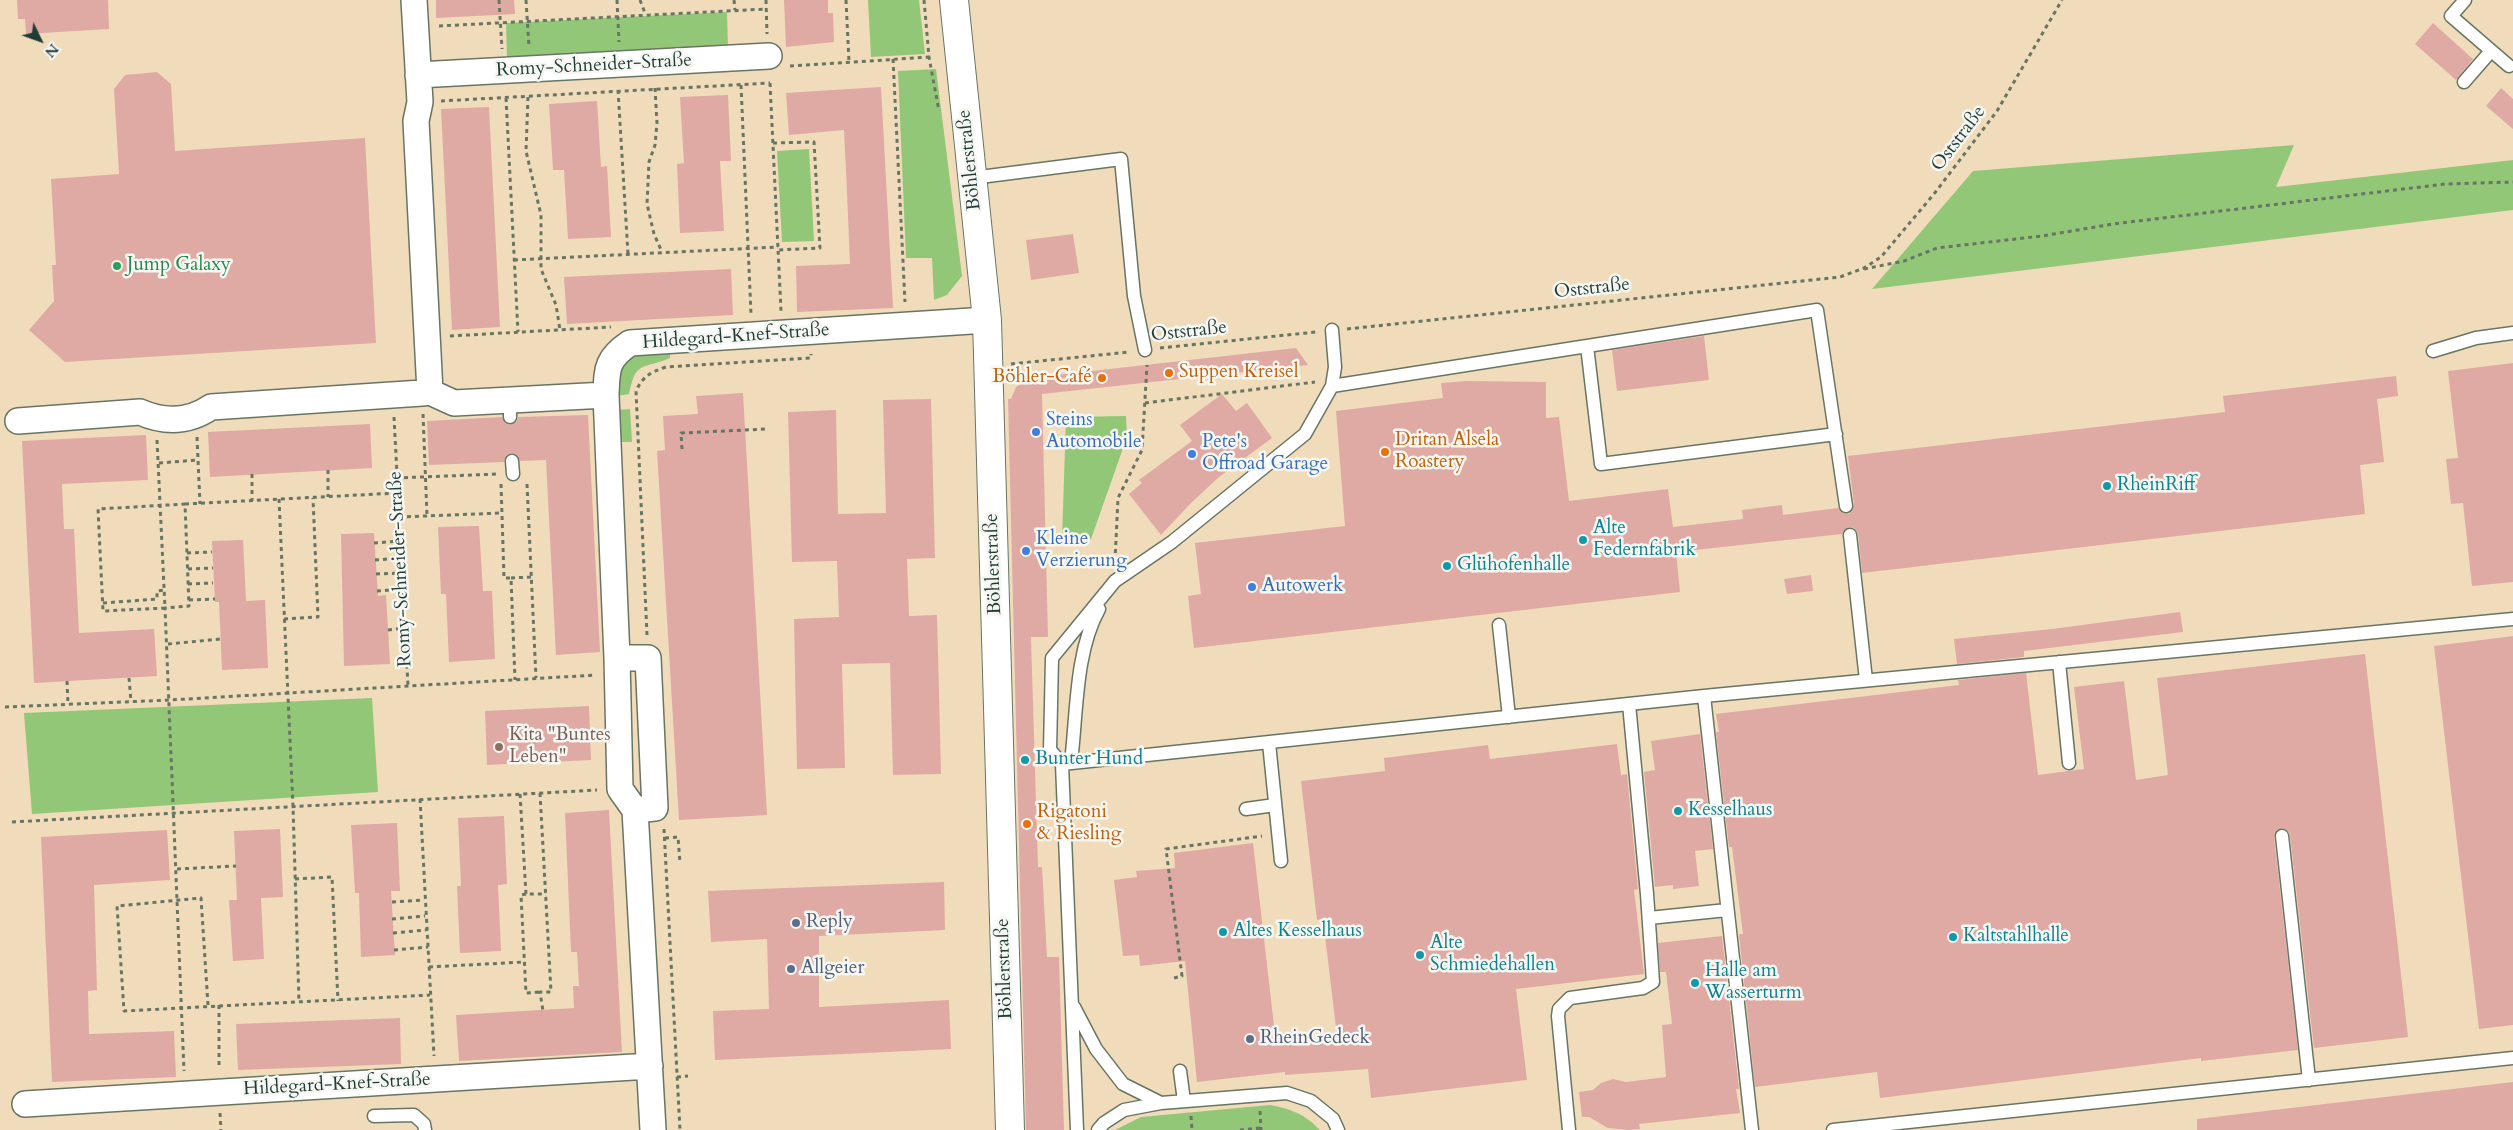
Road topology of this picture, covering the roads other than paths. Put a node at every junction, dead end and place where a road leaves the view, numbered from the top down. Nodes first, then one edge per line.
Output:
1 (414, 0) edge
2 (954, 0) edge
3 (2465, 0) edge
4 (2491, 51) junction
5 (769, 62) road end
6 (2509, 66) dead end
7 (418, 76) junction
8 (2464, 82) dead end
9 (972, 178) junction
10 (987, 320) junction
11 (1332, 330) road end
12 (2513, 333) edge
13 (1587, 346) junction
14 (1145, 350) road end
15 (2433, 351) dead end
16 (1332, 386) junction
17 (426, 392) junction
18 (606, 395) junction
19 (18, 421) dead end
20 (1836, 434) junction
21 (1846, 506) dead end
22 (1850, 535) dead end
23 (1115, 581) junction
24 (2513, 619) edge
25 (1499, 625) dead end
26 (2059, 662) junction
27 (618, 674) junction
28 (1866, 680) junction
29 (1704, 696) junction
30 (1629, 704) junction
31 (1509, 717) junction
32 (1269, 743) junction
33 (1066, 763) junction
34 (2069, 763) dead end
35 (1275, 805) junction
36 (645, 809) junction
37 (1246, 809) dead end
38 (2282, 836) dead end
39 (1281, 861) dead end
40 (1728, 910) junction
41 (1648, 918) junction
42 (1071, 1000) junction
43 (2513, 1058) edge
44 (650, 1066) junction
45 (1180, 1071) dead end
46 (2309, 1080) junction
47 (1184, 1101) junction
48 (1161, 1103) junction
49 (25, 1104) dead end
50 (374, 1116) dead end
51 (425, 1130) edge
52 (653, 1130) edge
53 (1010, 1130) edge
54 (1076, 1130) edge
55 (1098, 1130) edge
56 (1338, 1130) edge
57 (1569, 1130) edge
58 (1752, 1130) edge
59 (1833, 1130) edge

1 - 7 street
2 - 9 street, Böhlerstraße
3 - 4 lane
4 - 6 lane
4 - 8 lane
5 - 7 street, Romy-Schneider-Straße
7 - 17 street
9 - 10 street, Böhlerstraße
9 - 14 lane
10 - 18 street, Hildegard-Knef-Straße
10 - 53 street, Böhlerstraße
11 - 16 lane
12 - 15 lane
13 - 16 lane
13 - 20 lane
13 - 20 lane
16 - 23 lane
17 - 18 street
17 - 19 street
18 - 27 street, Hildegard-Knef-Straße
20 - 21 lane
22 - 28 lane
23 - 33 lane
23 - 33 lane
24 - 26 lane
25 - 31 lane
26 - 28 lane
26 - 34 lane
27 - 36 street, Hildegard-Knef-Straße
27 - 36 street
28 - 29 lane
29 - 30 lane
29 - 40 lane
30 - 31 lane
30 - 41 lane
31 - 32 lane
32 - 33 lane
32 - 35 lane
33 - 42 lane
35 - 37 lane
35 - 39 lane
36 - 44 street
38 - 46 lane
40 - 41 lane
40 - 58 lane
41 - 57 lane
42 - 48 lane
42 - 54 lane
43 - 46 lane
44 - 49 street, Hildegard-Knef-Straße
44 - 52 street
45 - 47 lane
46 - 59 lane
47 - 48 lane
47 - 56 lane
48 - 55 lane
50 - 51 lane

